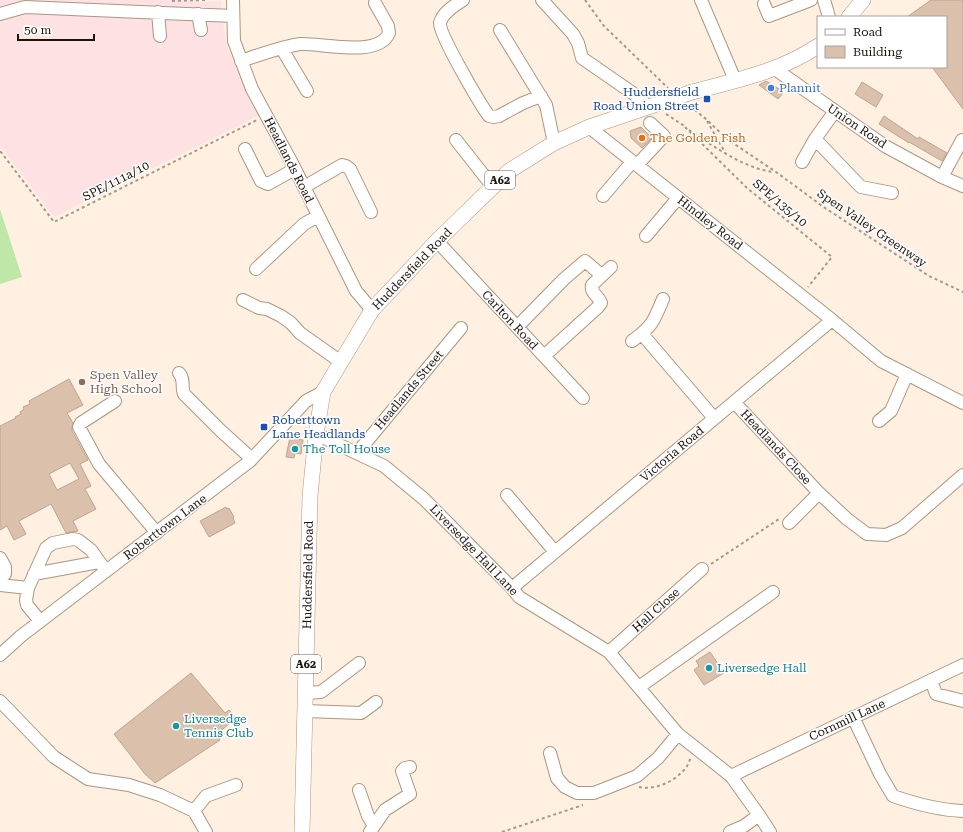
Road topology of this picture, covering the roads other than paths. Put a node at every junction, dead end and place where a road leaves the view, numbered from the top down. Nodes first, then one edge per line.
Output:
1 (233, 0) edge
2 (463, 0) edge
3 (542, 0) edge
4 (701, 0) edge
5 (811, 0) edge
6 (824, 0) edge
7 (863, 0) edge
8 (375, 3) dead end
9 (764, 4) dead end
10 (158, 12) junction
11 (0, 14) edge
12 (198, 14) junction
13 (233, 16) junction
14 (829, 16) edge
15 (850, 16) edge
16 (201, 30) dead end
17 (500, 30) dead end
18 (160, 36) dead end
19 (817, 47) edge
20 (282, 49) junction
21 (241, 60) junction
22 (775, 69) junction
23 (735, 80) junction
24 (306, 91) dead end
25 (541, 96) junction
26 (658, 101) junction
27 (835, 111) junction
28 (650, 123) dead end
29 (589, 127) junction
30 (456, 140) dead end
31 (815, 140) junction
32 (962, 140) edge
33 (554, 143) junction
34 (245, 149) dead end
35 (802, 162) dead end
36 (635, 164) junction
37 (295, 169) junction
38 (942, 177) junction
39 (304, 186) junction
40 (963, 186) edge
41 (493, 187) junction
42 (892, 193) dead end
43 (603, 196) dead end
44 (678, 198) junction
45 (371, 212) dead end
46 (318, 216) junction
47 (646, 236) dead end
48 (437, 241) junction
49 (611, 267) dead end
50 (256, 269) dead end
51 (599, 273) dead end
52 (663, 299) dead end
53 (243, 300) dead end
54 (372, 310) junction
55 (832, 320) junction
56 (517, 327) junction
57 (461, 328) dead end
58 (544, 356) junction
59 (341, 362) junction
60 (179, 373) dead end
61 (907, 374) junction
62 (323, 392) junction
63 (584, 398) dead end
64 (115, 401) dead end
65 (734, 402) junction
66 (963, 403) edge
67 (714, 418) junction
68 (879, 421) dead end
69 (316, 434) junction
70 (357, 453) junction
71 (252, 459) junction
72 (963, 475) edge
73 (819, 493) junction
74 (507, 495) dead end
75 (788, 523) road end
76 (157, 533) junction
77 (555, 552) junction
78 (0, 558) edge
79 (102, 566) junction
80 (702, 569) road end
81 (34, 574) junction
82 (0, 577) edge
83 (0, 585) edge
84 (28, 588) junction
85 (512, 588) junction
86 (773, 592) dead end
87 (40, 621) junction
88 (609, 652) junction
89 (0, 655) edge
90 (359, 663) dead end
91 (963, 666) edge
92 (931, 680) junction
93 (639, 687) junction
94 (305, 693) junction
95 (963, 701) edge
96 (0, 702) edge
97 (376, 702) dead end
98 (305, 711) junction
99 (853, 717) junction
100 (678, 734) junction
101 (550, 753) dead end
102 (410, 767) dead end
103 (731, 776) junction
104 (236, 785) dead end
105 (359, 790) dead end
106 (963, 811) edge
107 (194, 812) junction
108 (759, 815) junction
109 (372, 829) edge
110 (206, 832) edge
111 (302, 832) edge
112 (730, 832) edge
113 (770, 832) edge

1 - 13 street, Headlands Road
2 - 25 street
3 - 26 street
4 - 23 street
5 - 9 street
6 - 14 street
7 - 15 main road
8 - 20 street
10 - 11 street
10 - 12 street
10 - 18 street
12 - 13 street
12 - 16 street
13 - 21 street, Headlands Road
17 - 25 street
19 - 22 main road, Huddersfield Road / A62
20 - 21 street
20 - 24 street
21 - 37 street, Headlands Road
22 - 23 main road, Huddersfield Road / A62
22 - 27 street, Union Road
23 - 26 main road, Huddersfield Road / A62, bridge
25 - 33 street
26 - 29 main road, Huddersfield Road / A62
27 - 31 street
27 - 38 street, Union Road
28 - 36 street
29 - 33 main road, Huddersfield Road / A62
29 - 36 street, Hindley Road
30 - 41 street
31 - 35 street
31 - 42 street
32 - 38 street
33 - 41 main road, Huddersfield Road / A62
34 - 37 street
36 - 43 street
36 - 44 street, Hindley Road
37 - 39 street, Headlands Road
38 - 40 street, Union Road
39 - 45 street
39 - 46 street, Headlands Road
41 - 48 main road, Huddersfield Road / A62
44 - 47 street
44 - 55 street, Hindley Road
46 - 50 street
46 - 54 street, Headlands Road
48 - 54 main road, Huddersfield Road / A62
48 - 56 street, Carlton Road
49 - 58 street
51 - 56 street
52 - 67 street
53 - 59 street
54 - 59 main road, Huddersfield Road / A62
55 - 61 street
55 - 65 street, Victoria Road
56 - 58 street, Carlton Road
57 - 70 street, Headlands Street
58 - 63 street, Carlton Road
59 - 62 main road, Huddersfield Road / A62
60 - 71 street
61 - 66 street
61 - 68 street
62 - 69 main road, Huddersfield Road / A62
62 - 71 street, Roberttown Lane
64 - 76 street
65 - 67 street, Victoria Road
65 - 73 street, Headlands Close
67 - 77 street, Victoria Road
69 - 70 street, Liversedge Hall Lane
69 - 94 main road, Huddersfield Road / A62
70 - 85 street, Liversedge Hall Lane
71 - 76 street, Roberttown Lane
72 - 73 street, Headlands Close
73 - 75 street, Headlands Close
74 - 77 street
76 - 79 street, Roberttown Lane
77 - 85 street, Victoria Road
78 - 82 street
79 - 81 street
79 - 81 street
79 - 87 street, Roberttown Lane
80 - 88 street, Hall Close
81 - 84 street
83 - 84 street
84 - 87 street
85 - 88 street, Liversedge Hall Lane
86 - 93 street
87 - 89 street, Roberttown Lane
88 - 93 street, Liversedge Hall Lane
90 - 94 street
91 - 92 street, Cornmill Lane
92 - 95 street
92 - 99 street, Cornmill Lane
93 - 100 street, Liversedge Hall Lane
94 - 98 main road, Huddersfield Road / A62
96 - 107 street
97 - 98 street
98 - 111 main road, Huddersfield Road / A62
99 - 103 street, Cornmill Lane
99 - 106 street
100 - 101 street
100 - 103 street, Liversedge Hall Lane
102 - 109 street
103 - 108 street, Liversedge Hall Lane
104 - 107 street
105 - 109 street
107 - 110 street
108 - 112 street
108 - 113 street, Liversedge Hall Lane

